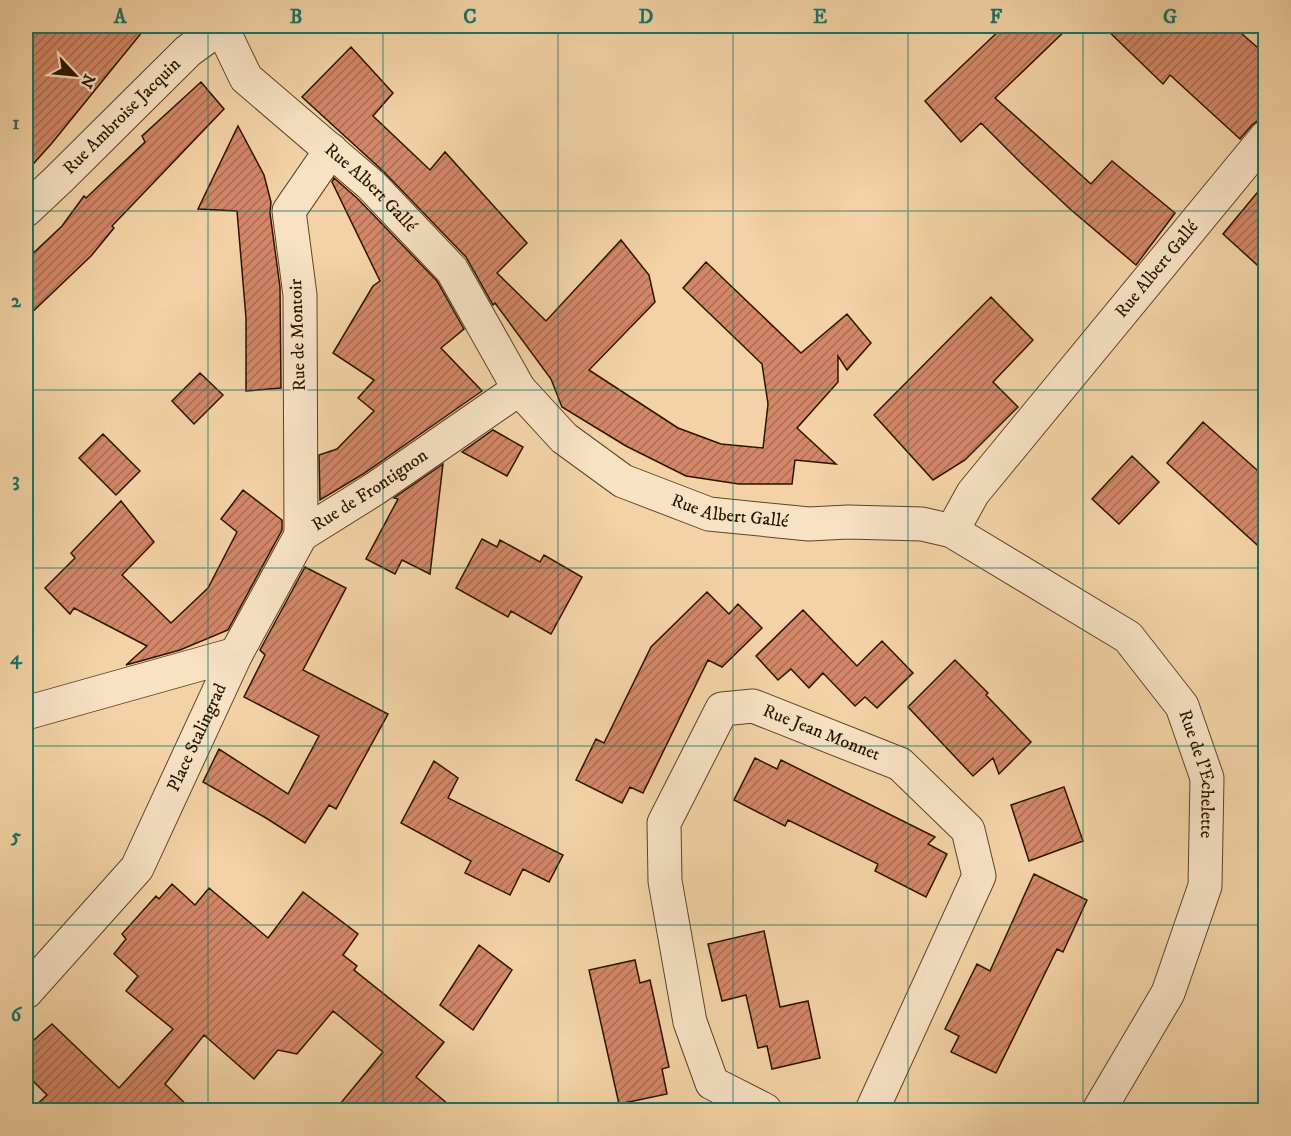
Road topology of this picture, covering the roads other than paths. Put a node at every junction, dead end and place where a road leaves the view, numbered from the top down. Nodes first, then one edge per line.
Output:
1 (221, 26) edge
2 (1266, 137) edge
3 (331, 150) junction
4 (26, 210) edge
5 (519, 389) junction
6 (952, 531) junction
7 (301, 535) junction
8 (236, 654) junction
9 (26, 713) edge
10 (26, 992) edge
11 (765, 1110) edge
12 (872, 1110) edge
13 (1099, 1110) edge

1 - 3 street, Rue Albert Gallé
1 - 4 street, Rue Ambroise Jacquin
2 - 6 street, Rue Albert Gallé
3 - 5 street, Rue Albert Gallé
3 - 7 street, Rue de Montoir
5 - 6 street, Rue Albert Gallé
5 - 7 street, Rue de Frontignon
6 - 13 street, Rue de l'Echelette
7 - 8 street, Rue de Frontignon
8 - 9 street, Place Stalingrad
8 - 10 street, Place Stalingrad
11 - 12 street, Rue Jean Monnet

